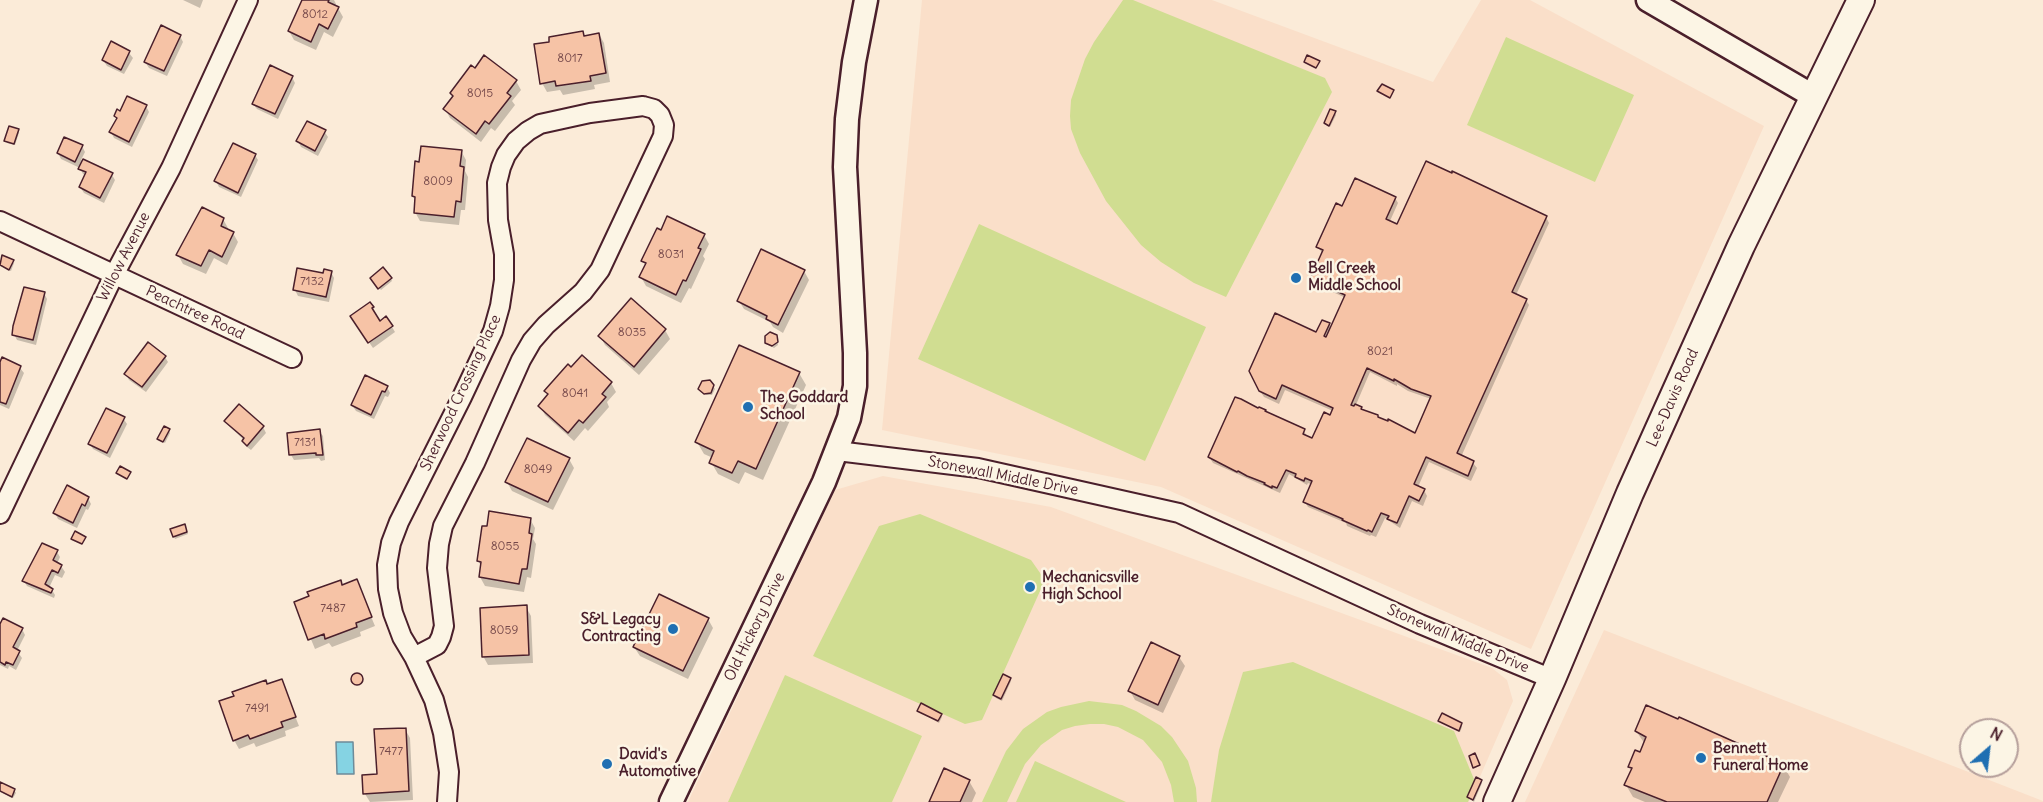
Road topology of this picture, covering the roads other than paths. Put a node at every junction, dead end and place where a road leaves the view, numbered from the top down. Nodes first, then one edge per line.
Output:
1 (248, 0) edge
2 (866, 0) edge
3 (1648, 0) edge
4 (1861, 0) edge
5 (1813, 96) junction
6 (0, 221) edge
7 (114, 275) junction
8 (292, 358) dead end
9 (837, 451) junction
10 (0, 514) edge
11 (414, 657) junction
12 (1551, 679) junction
13 (447, 802) edge
14 (671, 802) edge
15 (1497, 802) edge

1 - 7 street, Willow Avenue
2 - 9 street
3 - 5 street
4 - 5 main road, Lee-Davis Road
5 - 12 main road, Lee-Davis Road
6 - 7 street, Peachtree Road
7 - 8 street, Peachtree Road
7 - 10 street, Willow Avenue
9 - 12 street, Stonewall Middle Drive
9 - 14 street, Old Hickory Drive
11 - 11 street, Sherwood Crossing Place
11 - 13 street, Sherwood Crossing Place
12 - 15 main road, Lee-Davis Road

